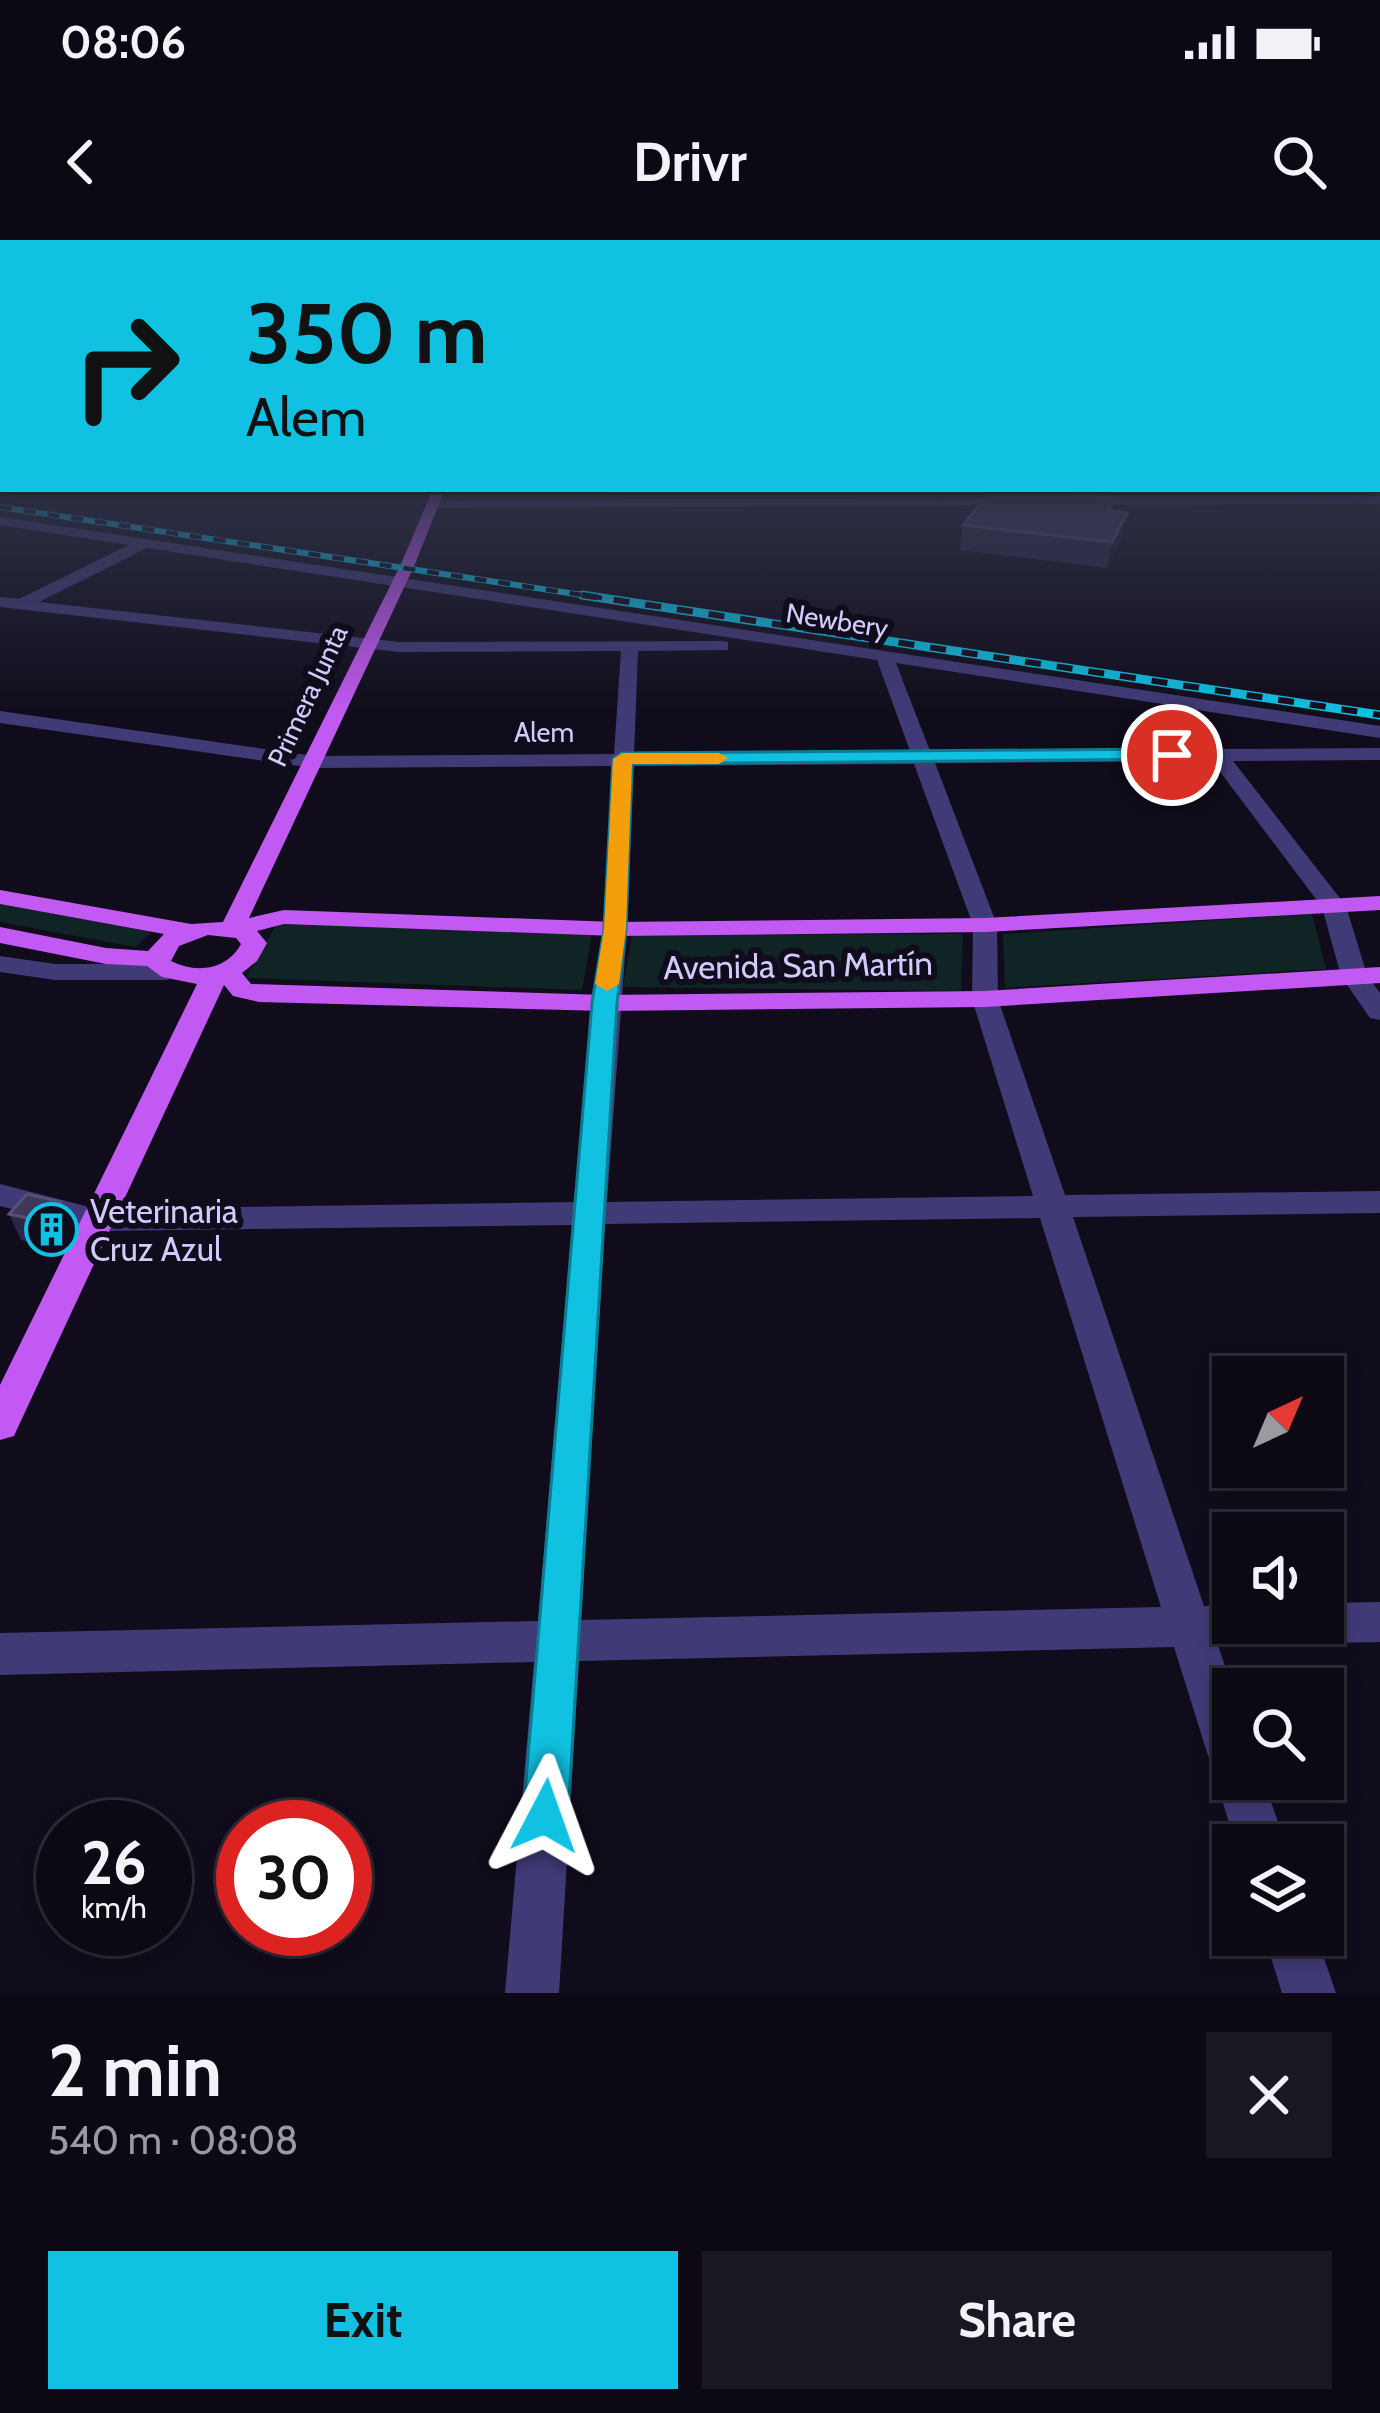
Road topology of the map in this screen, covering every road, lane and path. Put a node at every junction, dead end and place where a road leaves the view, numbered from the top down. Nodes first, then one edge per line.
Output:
1 (128, 552) edge
2 (203, 552) edge
3 (411, 552) edge
4 (398, 582) junction
5 (0, 602) edge
6 (21, 604) junction
7 (0, 614) edge
8 (769, 638) junction
9 (368, 644) junction
10 (629, 646) junction
11 (884, 656) junction
12 (1174, 699) junction
13 (0, 717) edge
14 (1380, 732) edge
15 (1215, 754) junction
16 (1380, 754) edge
17 (919, 757) junction
18 (622, 759) junction
19 (314, 761) junction
20 (0, 897) edge
21 (1380, 903) edge
22 (1334, 906) junction
23 (985, 925) junction
24 (234, 929) junction
25 (615, 929) junction
26 (190, 932) junction
27 (0, 935) edge
28 (0, 964) edge
29 (191, 975) junction
30 (1367, 975) edge
31 (985, 999) junction
32 (604, 1003) junction
33 (1380, 1012) edge
34 (0, 1196) edge
35 (1380, 1202) edge
36 (1053, 1207) junction
37 (590, 1213) junction
38 (97, 1220) junction
39 (0, 1425) edge
40 (1380, 1622) edge
41 (1344, 1623) edge
42 (1189, 1624) junction
43 (1212, 1624) edge
44 (559, 1640) junction
45 (0, 1654) edge
46 (1212, 1695) edge
47 (1297, 1956) edge
48 (532, 1993) edge
49 (1309, 1993) edge

1 - 6 street
2 - 4 street, Newbery
3 - 4 main road, Primera Junta
4 - 8 street, Newbery
4 - 9 main road, Primera Junta
5 - 6 street
6 - 7 street
6 - 9 street
8 - 10 street
8 - 11 street, Newbery
9 - 10 street
9 - 19 main road, Primera Junta
10 - 18 street
11 - 12 street, Newbery
11 - 17 street
12 - 14 street, Newbery
12 - 15 street
13 - 19 street, Alem
15 - 16 street, Alem
15 - 17 street, Alem
15 - 22 street
17 - 18 street, Alem
17 - 23 street
18 - 19 street, Alem
18 - 25 street
19 - 24 main road, Primera Junta
20 - 26 main road
21 - 22 main road, Avenida San Martín
22 - 23 main road, Avenida San Martín
22 - 30 street
23 - 25 main road, Avenida San Martín
23 - 31 street
24 - 25 main road, Avenida San Martín
24 - 26 main road, Avenida San Martín
24 - 29 main road, Primera Junta
25 - 32 street
26 - 29 main road
27 - 29 main road, Avenida San Martín
28 - 29 street
29 - 32 main road, Avenida San Martín
29 - 38 main road
30 - 31 main road, Avenida San Martín
30 - 33 street
31 - 32 main road, Avenida San Martín
31 - 36 street
32 - 37 street
34 - 38 street
35 - 36 street
36 - 37 street
36 - 42 street
37 - 38 street
37 - 44 street
38 - 39 main road
40 - 41 street
42 - 43 street
42 - 44 street
42 - 46 street
44 - 45 street
44 - 48 street
47 - 49 street

